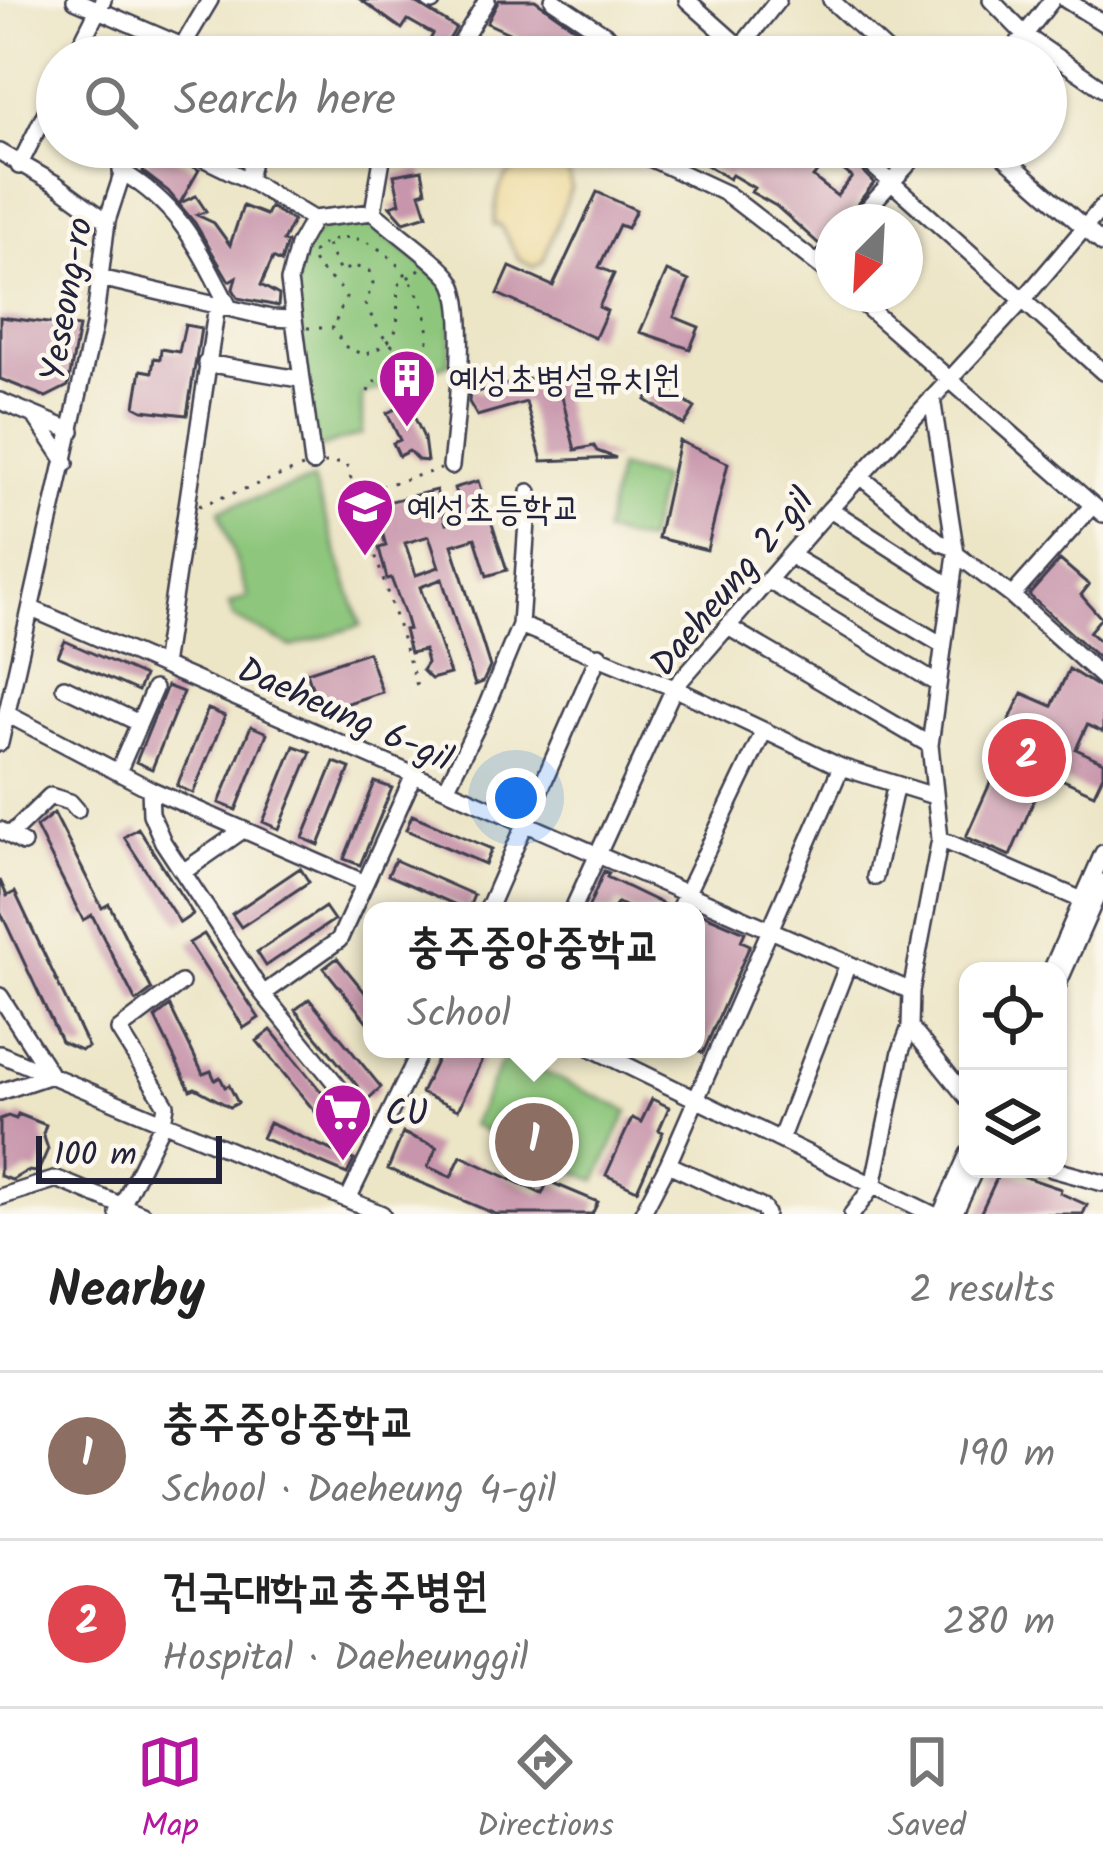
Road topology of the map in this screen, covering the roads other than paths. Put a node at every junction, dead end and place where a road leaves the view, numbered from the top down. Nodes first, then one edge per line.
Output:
1 (76, 0) edge
2 (210, 0) edge
3 (487, 0) edge
4 (554, 0) edge
5 (687, 0) edge
6 (778, 0) edge
7 (831, 0) edge
8 (991, 0) edge
9 (1052, 0) edge
10 (1066, 0) edge
11 (100, 6) edge
12 (1103, 23) edge
13 (85, 36) edge
14 (152, 36) edge
15 (189, 36) edge
16 (465, 36) edge
17 (608, 36) edge
18 (723, 36) edge
19 (753, 36) edge
20 (870, 36) edge
21 (1026, 36) joint
22 (1067, 64) edge
23 (1103, 89) edge
24 (36, 132) edge
25 (0, 152) edge
26 (19, 166) junction
27 (122, 168) edge
28 (223, 168) edge
29 (251, 168) edge
30 (380, 168) edge
31 (683, 168) edge
32 (875, 168) edge
33 (905, 168) edge
34 (1017, 168) edge
35 (121, 171) junction
36 (248, 180) junction
37 (892, 183) junction
38 (872, 204) edge
39 (1103, 206) edge
40 (373, 212) junction
41 (313, 219) junction
42 (107, 221) junction
43 (1085, 228) junction
44 (1103, 244) edge
45 (815, 259) edge
46 (100, 278) junction
47 (1023, 300) junction
48 (223, 306) junction
49 (871, 312) edge
50 (292, 322) junction
51 (206, 363) junction
52 (1103, 372) edge
53 (299, 379) junction
54 (947, 382) junction
55 (932, 398) junction
56 (0, 401) edge
57 (35, 416) junction
58 (73, 431) junction
59 (66, 463) junction
60 (313, 464) road end
61 (451, 466) road end
62 (862, 477) junction
63 (529, 492) dead end
64 (1098, 506) edge
65 (830, 509) junction
66 (955, 551) junction
67 (791, 556) junction
68 (770, 580) junction
69 (950, 586) junction
70 (1012, 596) junction
71 (32, 609) junction
72 (520, 625) junction
73 (728, 627) junction
74 (940, 644) junction
75 (599, 655) junction
76 (163, 666) junction
77 (1103, 678) edge
78 (936, 683) junction
79 (64, 687) dead end
80 (674, 688) junction
81 (154, 689) dead end
82 (7, 714) junction
83 (139, 723) junction
84 (764, 730) junction
85 (0, 743) edge
86 (930, 745) junction
87 (841, 766) junction
88 (118, 772) junction
89 (414, 775) junction
90 (896, 784) junction
91 (150, 789) junction
92 (446, 789) junction
93 (934, 796) junction
94 (77, 811) dead end
95 (524, 823) junction
96 (244, 830) junction
97 (12, 835) edge
98 (940, 839) junction
99 (1103, 853) edge
100 (598, 855) junction
101 (183, 872) junction
102 (875, 877) dead end
103 (1103, 882) edge
104 (365, 884) junction
105 (686, 893) junction
106 (491, 902) edge
107 (576, 902) edge
108 (682, 902) edge
109 (1093, 905) edge
110 (768, 929) junction
111 (1057, 962) edge
112 (848, 964) junction
113 (1067, 964) edge
114 (182, 983) dead end
115 (911, 992) junction
116 (263, 994) junction
117 (0, 996) edge
118 (910, 1027) junction
119 (0, 1054) edge
120 (417, 1058) edge
121 (621, 1058) edge
122 (51, 1075) junction
123 (959, 1089) edge
124 (0, 1092) edge
125 (696, 1100) junction
126 (358, 1111) dead end
127 (163, 1122) junction
128 (780, 1140) junction
129 (668, 1164) junction
130 (959, 1171) edge
131 (1067, 1173) edge
132 (971, 1178) edge
133 (1103, 1183) edge
134 (873, 1186) junction
135 (0, 1197) edge
136 (349, 1199) junction
137 (121, 1210) edge
138 (142, 1214) edge
139 (382, 1214) edge
140 (642, 1214) edge
141 (766, 1214) edge
142 (852, 1214) edge
143 (936, 1214) edge
144 (954, 1214) edge

1 - 11 street
2 - 15 street
3 - 16 street
4 - 17 street
5 - 18 street
6 - 19 street
7 - 20 street
8 - 21 street
9 - 21 street
10 - 12 street
11 - 13 street
11 - 14 street
22 - 23 street
24 - 26 street
25 - 26 street
26 - 42 street
27 - 35 street, Yeseong-ro
28 - 36 street
29 - 36 street
30 - 40 street
31 - 45 street
32 - 37 street
33 - 37 street
34 - 43 street
35 - 42 street, Yeseong-ro
35 - 48 street
36 - 41 street
37 - 38 street
37 - 47 street
39 - 43 street, Daeheung 2-gil
40 - 41 street
40 - 61 street
41 - 50 street
42 - 46 street, Yeseong-ro
43 - 44 street
43 - 47 street, Daeheung 2-gil
46 - 48 street
46 - 58 street, Yeseong-ro
47 - 52 street
47 - 54 street, Daeheung 2-gil
48 - 50 street
48 - 51 street
49 - 54 street
50 - 53 street
51 - 53 street
51 - 76 street
53 - 60 street
54 - 55 street, Daeheung 2-gil
54 - 64 street
55 - 62 street, Daeheung 2-gil
55 - 66 street
56 - 57 street
57 - 58 street
57 - 59 street
58 - 59 street, Yeseong-ro
59 - 71 street, Yeseong-ro
62 - 65 street, Daeheung 2-gil
62 - 66 street
63 - 72 street
64 - 70 street
65 - 67 street, Daeheung 2-gil
65 - 69 street
66 - 69 street
66 - 70 street
67 - 68 street, Daeheung 2-gil
67 - 74 street
68 - 73 street, Daeheung 2-gil
68 - 78 street
69 - 74 street
70 - 77 street
71 - 76 street, Daeheung 6-gil
71 - 82 street, Yeseong-ro
72 - 75 street
72 - 92 street
73 - 80 street, Daeheung 2-gil
73 - 86 street
74 - 78 street
75 - 80 street
75 - 95 street
76 - 89 street, Daeheung 6-gil
78 - 86 street
79 - 83 street
80 - 84 street
80 - 100 street, Daeheung 2-gil
81 - 83 street
82 - 85 street, Yeseong-ro
82 - 88 street
83 - 88 street
84 - 87 street
84 - 105 street
86 - 93 street
87 - 90 street
87 - 110 street
88 - 91 street
89 - 92 street, Daeheung 6-gil
89 - 104 street
90 - 93 street
90 - 102 street
91 - 96 street
91 - 101 street
92 - 95 street, Daeheung 6-gil
93 - 98 street
94 - 97 street
95 - 100 street, Daeheung 6-gil
95 - 106 street
96 - 101 street
96 - 104 street
98 - 109 street
98 - 115 street
99 - 109 street
100 - 105 street, Daeheung 6-gil
100 - 107 street, Daeheung 2-gil
101 - 116 street
103 - 109 street
104 - 116 street
105 - 108 street
105 - 110 street, Daeheung 6-gil
109 - 111 street
109 - 113 street
110 - 112 street, Daeheung 6-gil
110 - 125 street
112 - 115 street, Daeheung 6-gil
112 - 128 street
114 - 127 street
115 - 118 street
116 - 126 street
117 - 122 street
118 - 123 street
118 - 134 street
119 - 122 street
120 - 136 street
121 - 125 street
122 - 124 street
122 - 127 street
125 - 128 street
125 - 129 street
127 - 136 street
127 - 137 street
128 - 134 street
129 - 140 street
129 - 141 street
130 - 143 street
131 - 133 street
132 - 144 street
134 - 142 street
134 - 143 street
135 - 137 street
136 - 139 street
137 - 138 street

